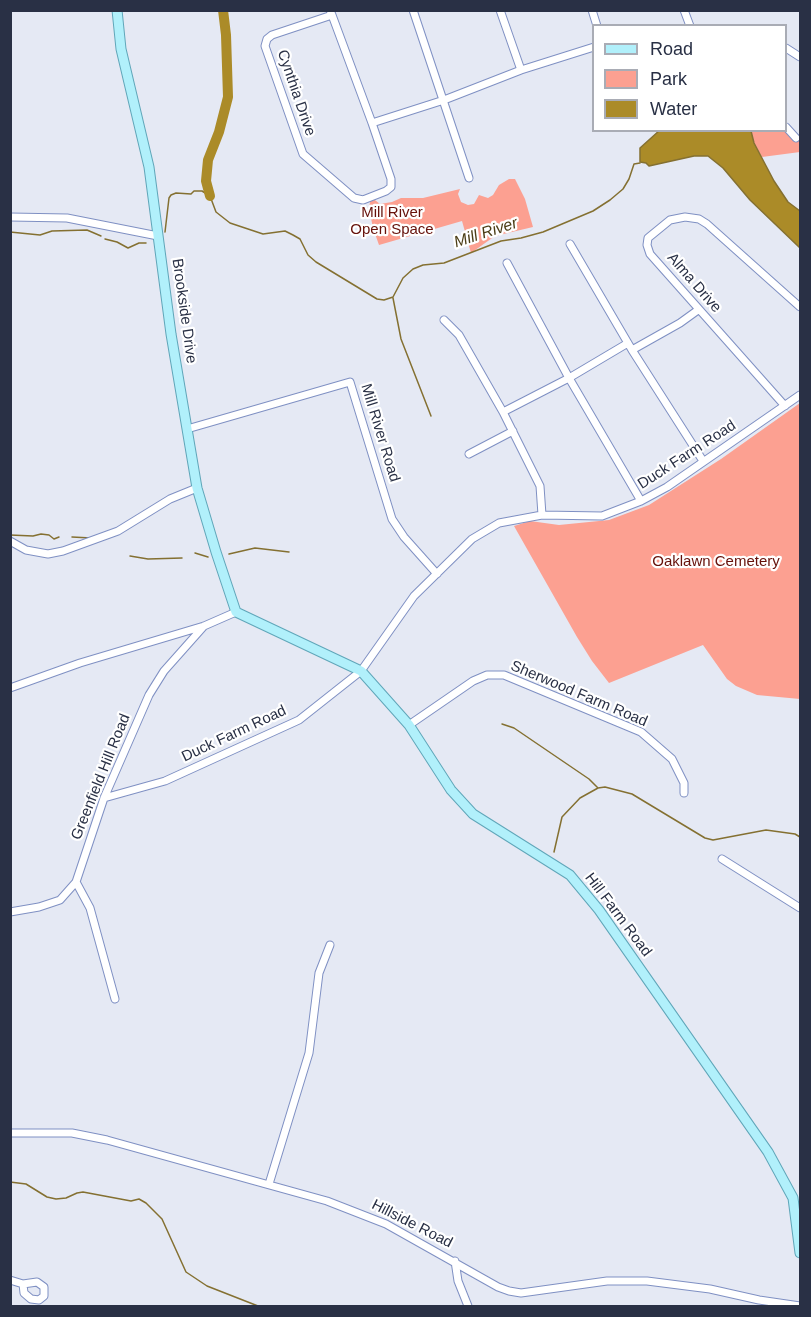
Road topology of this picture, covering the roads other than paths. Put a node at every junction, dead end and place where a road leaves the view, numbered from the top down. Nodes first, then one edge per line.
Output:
1 (117, 10) edge
2 (413, 10) edge
3 (500, 10) edge
4 (331, 13) edge
5 (592, 48) edge
6 (787, 49) edge
7 (801, 57) edge
8 (521, 70) junction
9 (444, 100) junction
10 (372, 123) junction
11 (787, 128) edge
12 (796, 138) dead end
13 (469, 178) dead end
14 (10, 217) edge
15 (158, 236) junction
16 (570, 244) dead end
17 (507, 263) dead end
18 (801, 307) edge
19 (699, 310) junction
20 (444, 320) dead end
21 (630, 347) junction
22 (569, 378) junction
23 (801, 395) edge
24 (785, 406) junction
25 (503, 412) junction
26 (187, 429) junction
27 (513, 431) junction
28 (469, 454) dead end
29 (703, 461) junction
30 (197, 488) junction
31 (641, 501) junction
32 (542, 515) junction
33 (10, 541) edge
34 (437, 574) junction
35 (236, 612) junction
36 (204, 626) junction
37 (361, 671) junction
38 (10, 688) edge
39 (409, 725) junction
40 (684, 794) dead end
41 (104, 798) junction
42 (722, 859) dead end
43 (76, 882) junction
44 (801, 908) edge
45 (10, 912) edge
46 (330, 945) dead end
47 (115, 999) dead end
48 (10, 1133) edge
49 (269, 1184) junction
50 (801, 1253) edge
51 (455, 1261) junction
52 (10, 1280) edge
53 (23, 1284) dead end
54 (468, 1306) edge
55 (801, 1306) edge

1 - 15 main road, Brookside Drive
2 - 9 street
3 - 8 street
4 - 10 street
4 - 10 street, Cynthia Drive
5 - 8 street
6 - 7 street
8 - 9 street
9 - 10 street
9 - 13 street
11 - 12 street
14 - 15 street
15 - 26 main road, Brookside Drive
16 - 21 street
17 - 22 street
18 - 19 street, Alma Drive
19 - 21 street
19 - 24 street, Alma Drive
20 - 25 street
21 - 22 street
21 - 29 street
22 - 25 street
22 - 31 street
23 - 24 street, Duck Farm Road
24 - 29 street, Duck Farm Road
25 - 27 street
26 - 30 main road, Brookside Drive
26 - 34 street, Mill River Road
27 - 28 street
27 - 32 street
29 - 31 street, Duck Farm Road
30 - 33 street
30 - 35 main road, Brookside Drive
31 - 32 street, Duck Farm Road
32 - 34 street, Duck Farm Road
34 - 37 street, Duck Farm Road
35 - 36 street
35 - 37 main road, Hill Farm Road
36 - 38 street
36 - 41 street, Greenfield Hill Road
37 - 39 main road, Hill Farm Road
37 - 41 street, Duck Farm Road
39 - 40 street, Sherwood Farm Road
39 - 50 main road, Hill Farm Road
41 - 43 street, Greenfield Hill Road
42 - 44 street
43 - 45 street, Greenfield Hill Road
43 - 47 street
46 - 49 street
48 - 49 street, Hillside Road
49 - 51 street, Hillside Road
51 - 54 street
51 - 55 street, Hillside Road
52 - 53 street

